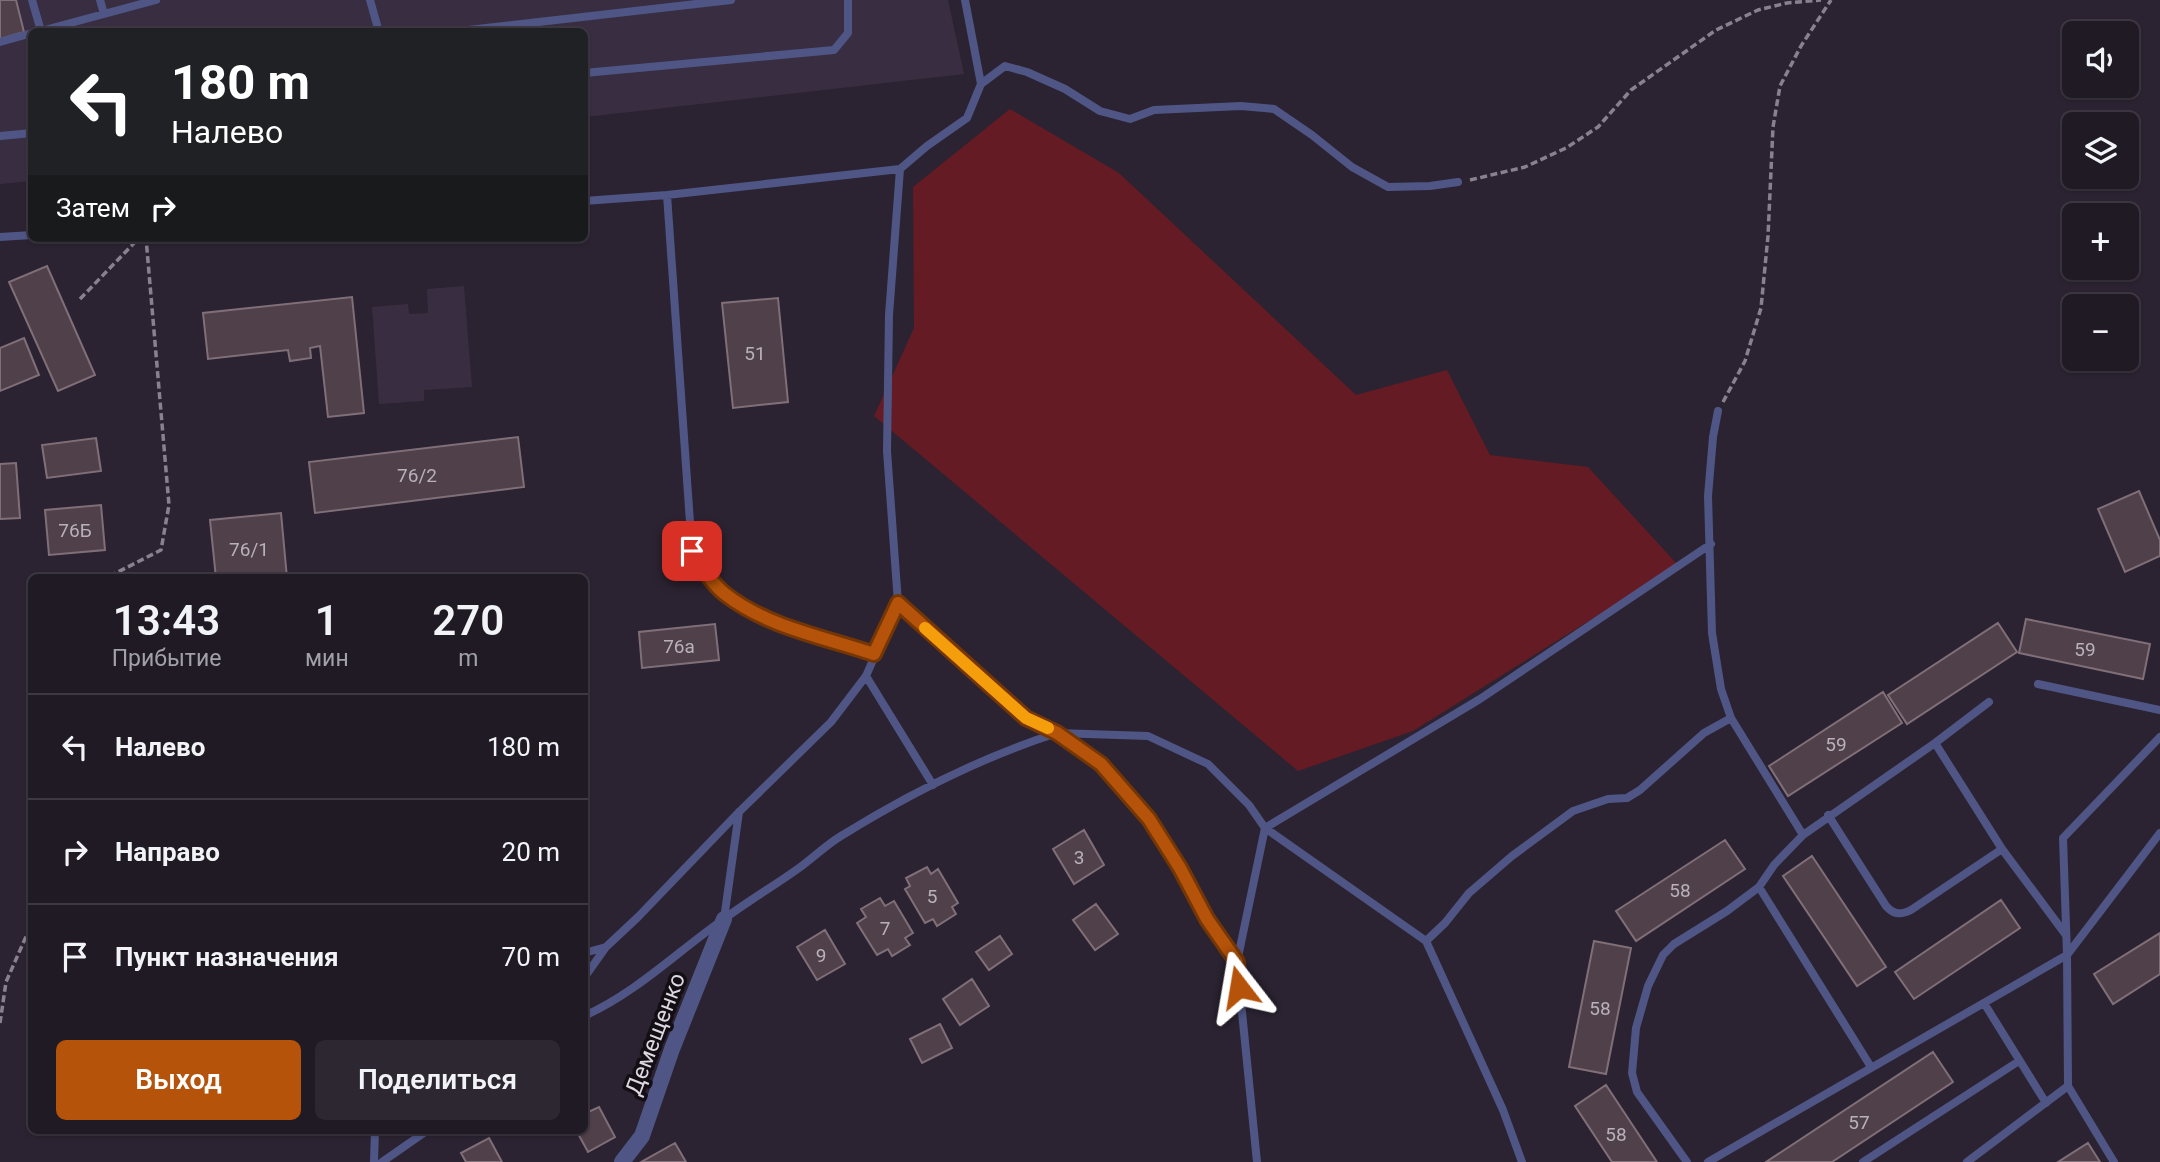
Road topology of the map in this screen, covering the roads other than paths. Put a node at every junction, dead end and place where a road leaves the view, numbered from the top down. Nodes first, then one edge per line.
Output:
1 (32, 0) edge
2 (100, 0) edge
3 (156, 0) edge
4 (370, 0) edge
5 (731, 0) edge
6 (848, 0) edge
7 (965, 0) edge
8 (104, 14) junction
9 (39, 28) edge
10 (51, 28) edge
11 (378, 28) edge
12 (486, 28) edge
13 (28, 34) edge
14 (0, 42) edge
15 (588, 73) edge
16 (981, 84) junction
17 (28, 133) edge
18 (0, 136) edge
19 (900, 169) junction
20 (1458, 182) road end
21 (667, 195) junction
22 (588, 201) edge
23 (28, 235) edge
24 (0, 237) edge
25 (1718, 411) road end
26 (1711, 544) junction
27 (898, 603) junction
28 (874, 654) junction
29 (866, 676) junction
30 (2038, 684) dead end
31 (1989, 702) dead end
32 (2160, 710) edge
33 (1731, 718) junction
34 (1057, 733) junction
35 (2160, 737) edge
36 (1935, 743) junction
37 (933, 785) junction
38 (738, 811) junction
39 (1828, 815) junction
40 (1265, 828) junction
41 (2160, 833) edge
42 (1803, 835) junction
43 (2003, 849) junction
44 (1759, 887) junction
45 (724, 919) junction
46 (2066, 935) junction
47 (1426, 941) junction
48 (606, 947) junction
49 (588, 952) edge
50 (2067, 955) junction
51 (1237, 962) junction
52 (588, 972) edge
53 (1984, 1003) junction
54 (588, 1015) edge
55 (2019, 1061) junction
56 (1871, 1067) junction
57 (2068, 1086) junction
58 (2046, 1103) junction
59 (375, 1134) edge
60 (422, 1134) edge
61 (374, 1162) edge
62 (382, 1162) edge
63 (622, 1162) edge
64 (1257, 1162) edge
65 (1522, 1162) edge
66 (1687, 1162) edge
67 (1708, 1162) edge
68 (1863, 1162) edge
69 (1967, 1162) edge
70 (2114, 1162) edge

1 - 9 lane
2 - 8 lane
3 - 8 lane
4 - 11 lane
5 - 12 lane
6 - 15 lane
7 - 16 lane
8 - 10 lane
13 - 14 lane
16 - 19 lane
16 - 20 lane
17 - 18 lane
19 - 21 lane
19 - 27 lane
21 - 22 lane
21 - 28 lane
23 - 24 lane
25 - 26 lane
26 - 33 lane
26 - 40 lane
27 - 28 lane
27 - 34 lane
28 - 29 lane
29 - 37 lane
29 - 38 lane
30 - 32 lane
31 - 36 lane
33 - 42 lane
33 - 47 lane
34 - 37 lane
34 - 40 lane
34 - 51 lane
35 - 46 lane
36 - 39 lane
36 - 43 lane
37 - 45 lane
38 - 45 lane
38 - 48 lane
39 - 42 lane
39 - 43 lane
40 - 47 lane
40 - 51 lane
41 - 50 lane
42 - 44 lane
43 - 46 lane
44 - 56 lane
44 - 66 lane
45 - 54 lane
45 - 63 street, Демещенко
46 - 50 lane
47 - 65 lane
48 - 49 lane
48 - 52 lane
50 - 53 lane
50 - 57 lane
51 - 64 lane
53 - 55 lane
53 - 56 lane
55 - 58 lane
55 - 68 lane
56 - 67 lane
57 - 58 lane
57 - 70 lane
58 - 69 lane
59 - 61 lane
60 - 62 lane

